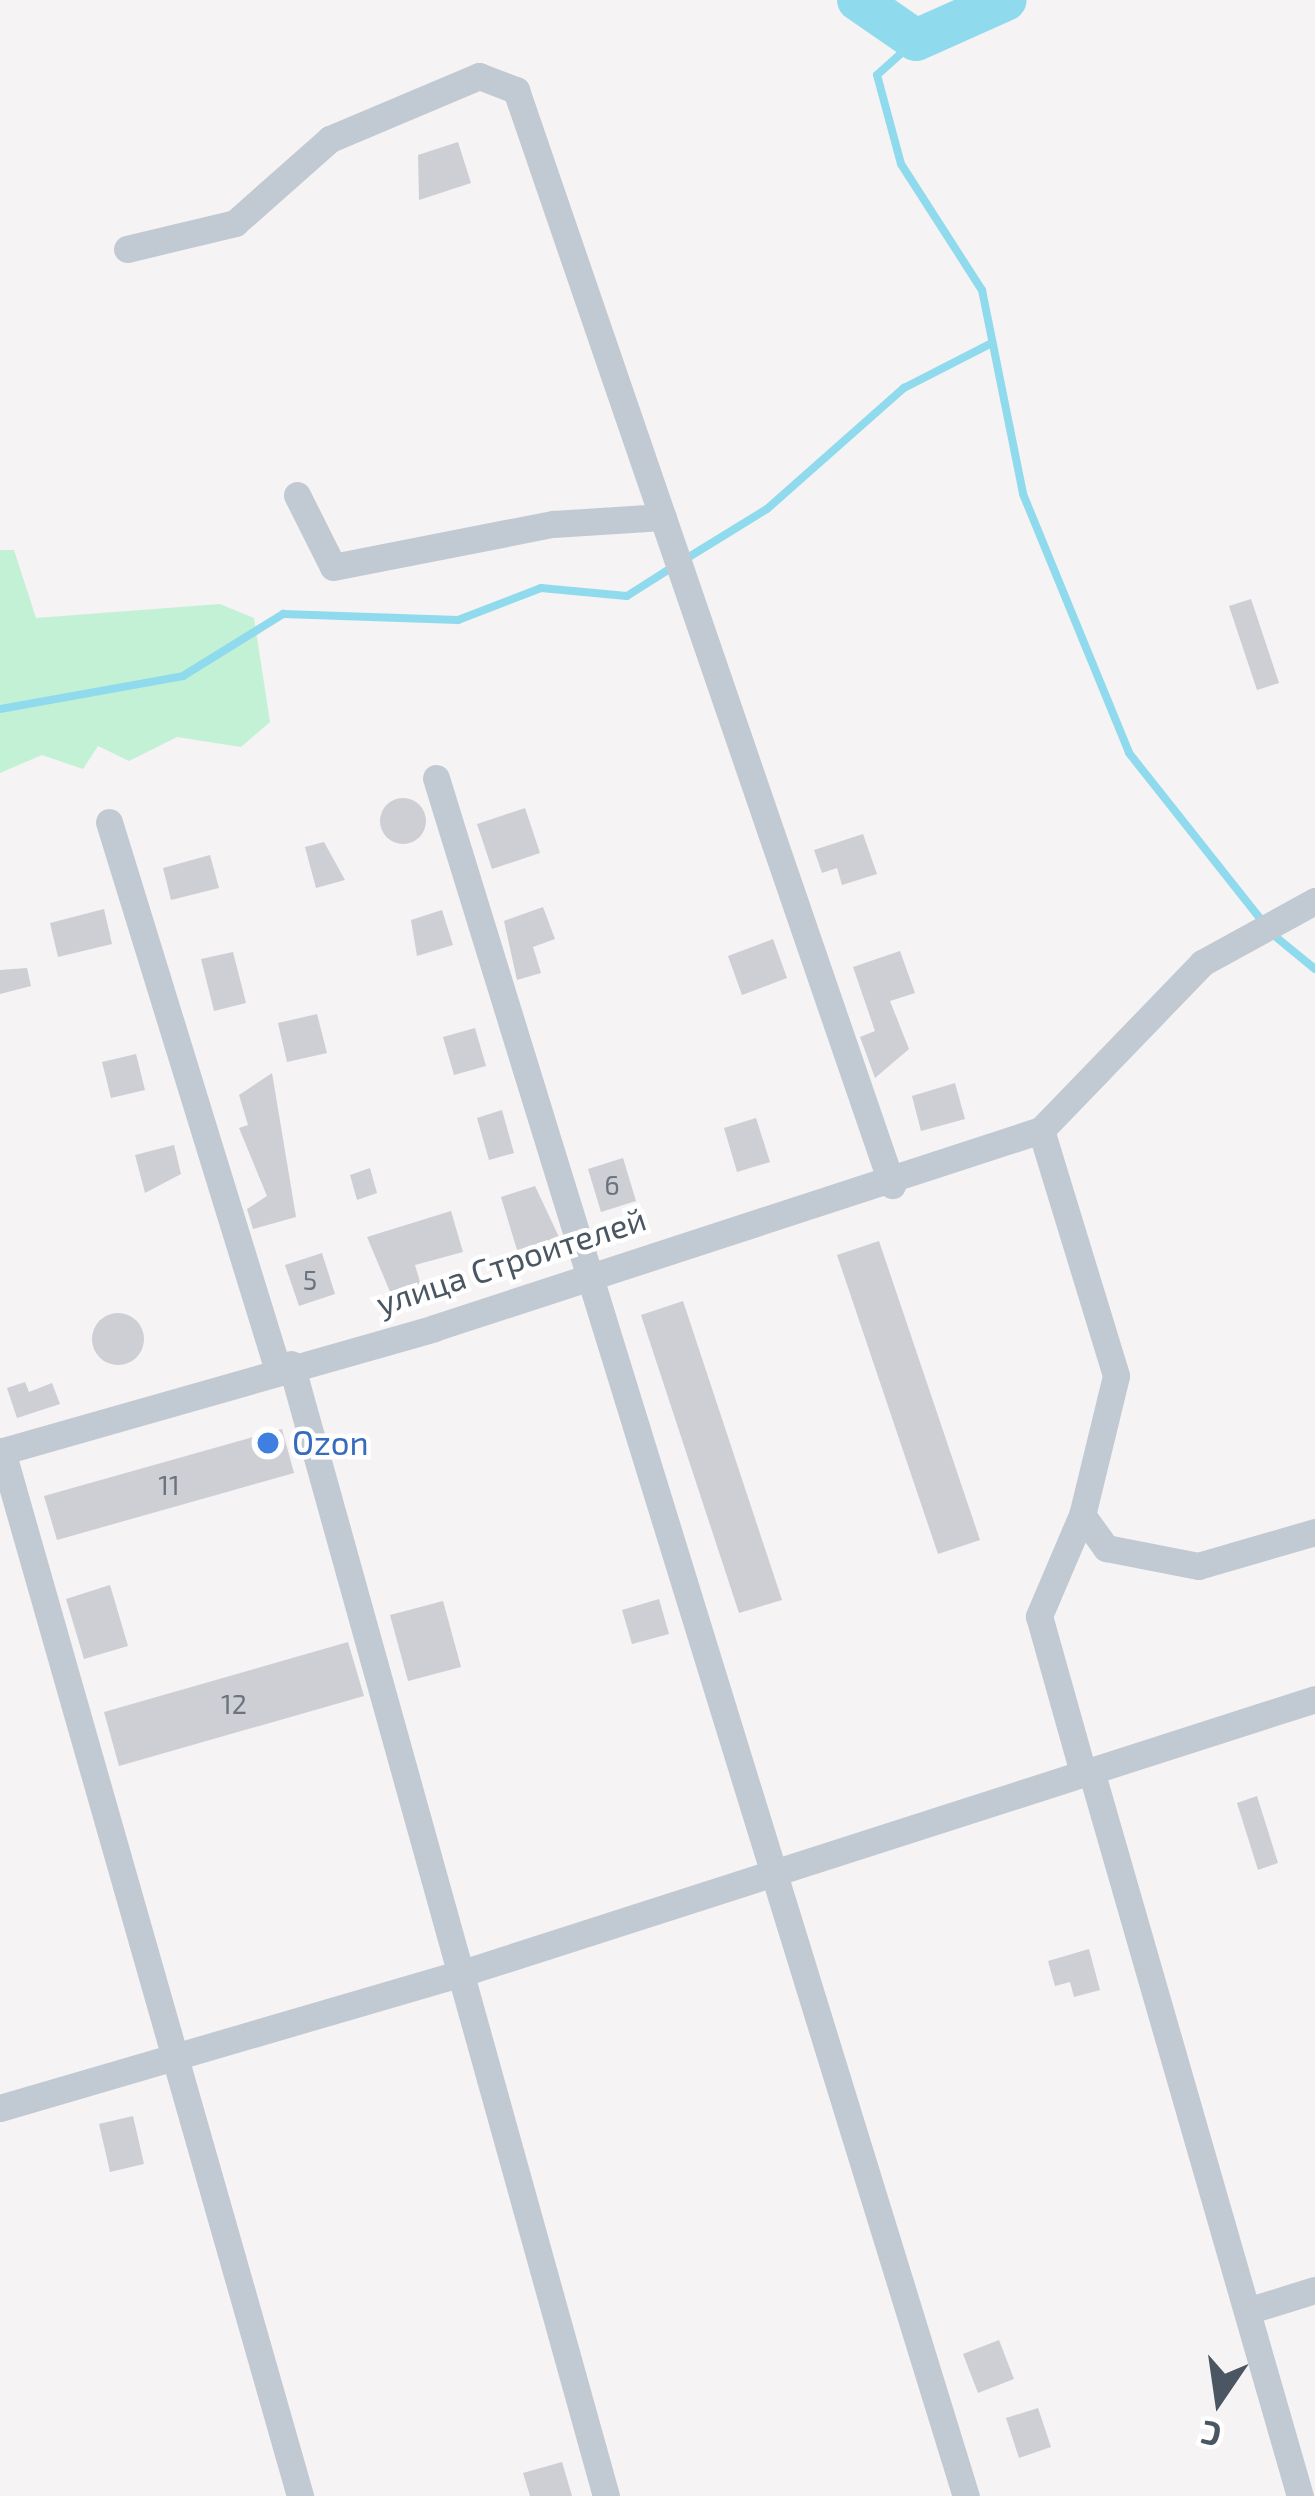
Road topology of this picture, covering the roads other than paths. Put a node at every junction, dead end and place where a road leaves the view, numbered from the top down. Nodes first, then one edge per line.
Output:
1 (127, 249) dead end
2 (297, 495) dead end
3 (662, 518) junction
4 (436, 778) dead end
5 (109, 822) dead end
6 (1315, 901) edge
7 (1041, 1130) junction
8 (892, 1185) junction
9 (585, 1272) junction
10 (284, 1365) junction
11 (1, 1451) edge
12 (1082, 1515) junction
13 (1315, 1532) edge
14 (1315, 1699) edge
15 (1088, 1774) junction
16 (781, 1874) junction
17 (456, 1975) junction
18 (173, 2055) junction
19 (0, 2108) edge
20 (1315, 2290) edge
21 (1247, 2311) junction
22 (300, 2496) edge
23 (606, 2496) edge
24 (966, 2496) edge
25 (1300, 2496) edge

1 - 3 street
2 - 3 street
3 - 8 street
4 - 9 street
5 - 10 street
6 - 7 street
7 - 8 street, улица Строителей
7 - 12 street
8 - 9 street, улица Строителей
9 - 10 street, улица Строителей
9 - 16 street
10 - 11 street, улица Строителей
10 - 17 street
11 - 18 street
12 - 13 street
12 - 15 street
14 - 15 street
15 - 16 street
15 - 21 street
16 - 17 street
16 - 24 street
17 - 18 street
17 - 23 street
18 - 19 street
18 - 22 street
20 - 21 street
21 - 25 street

